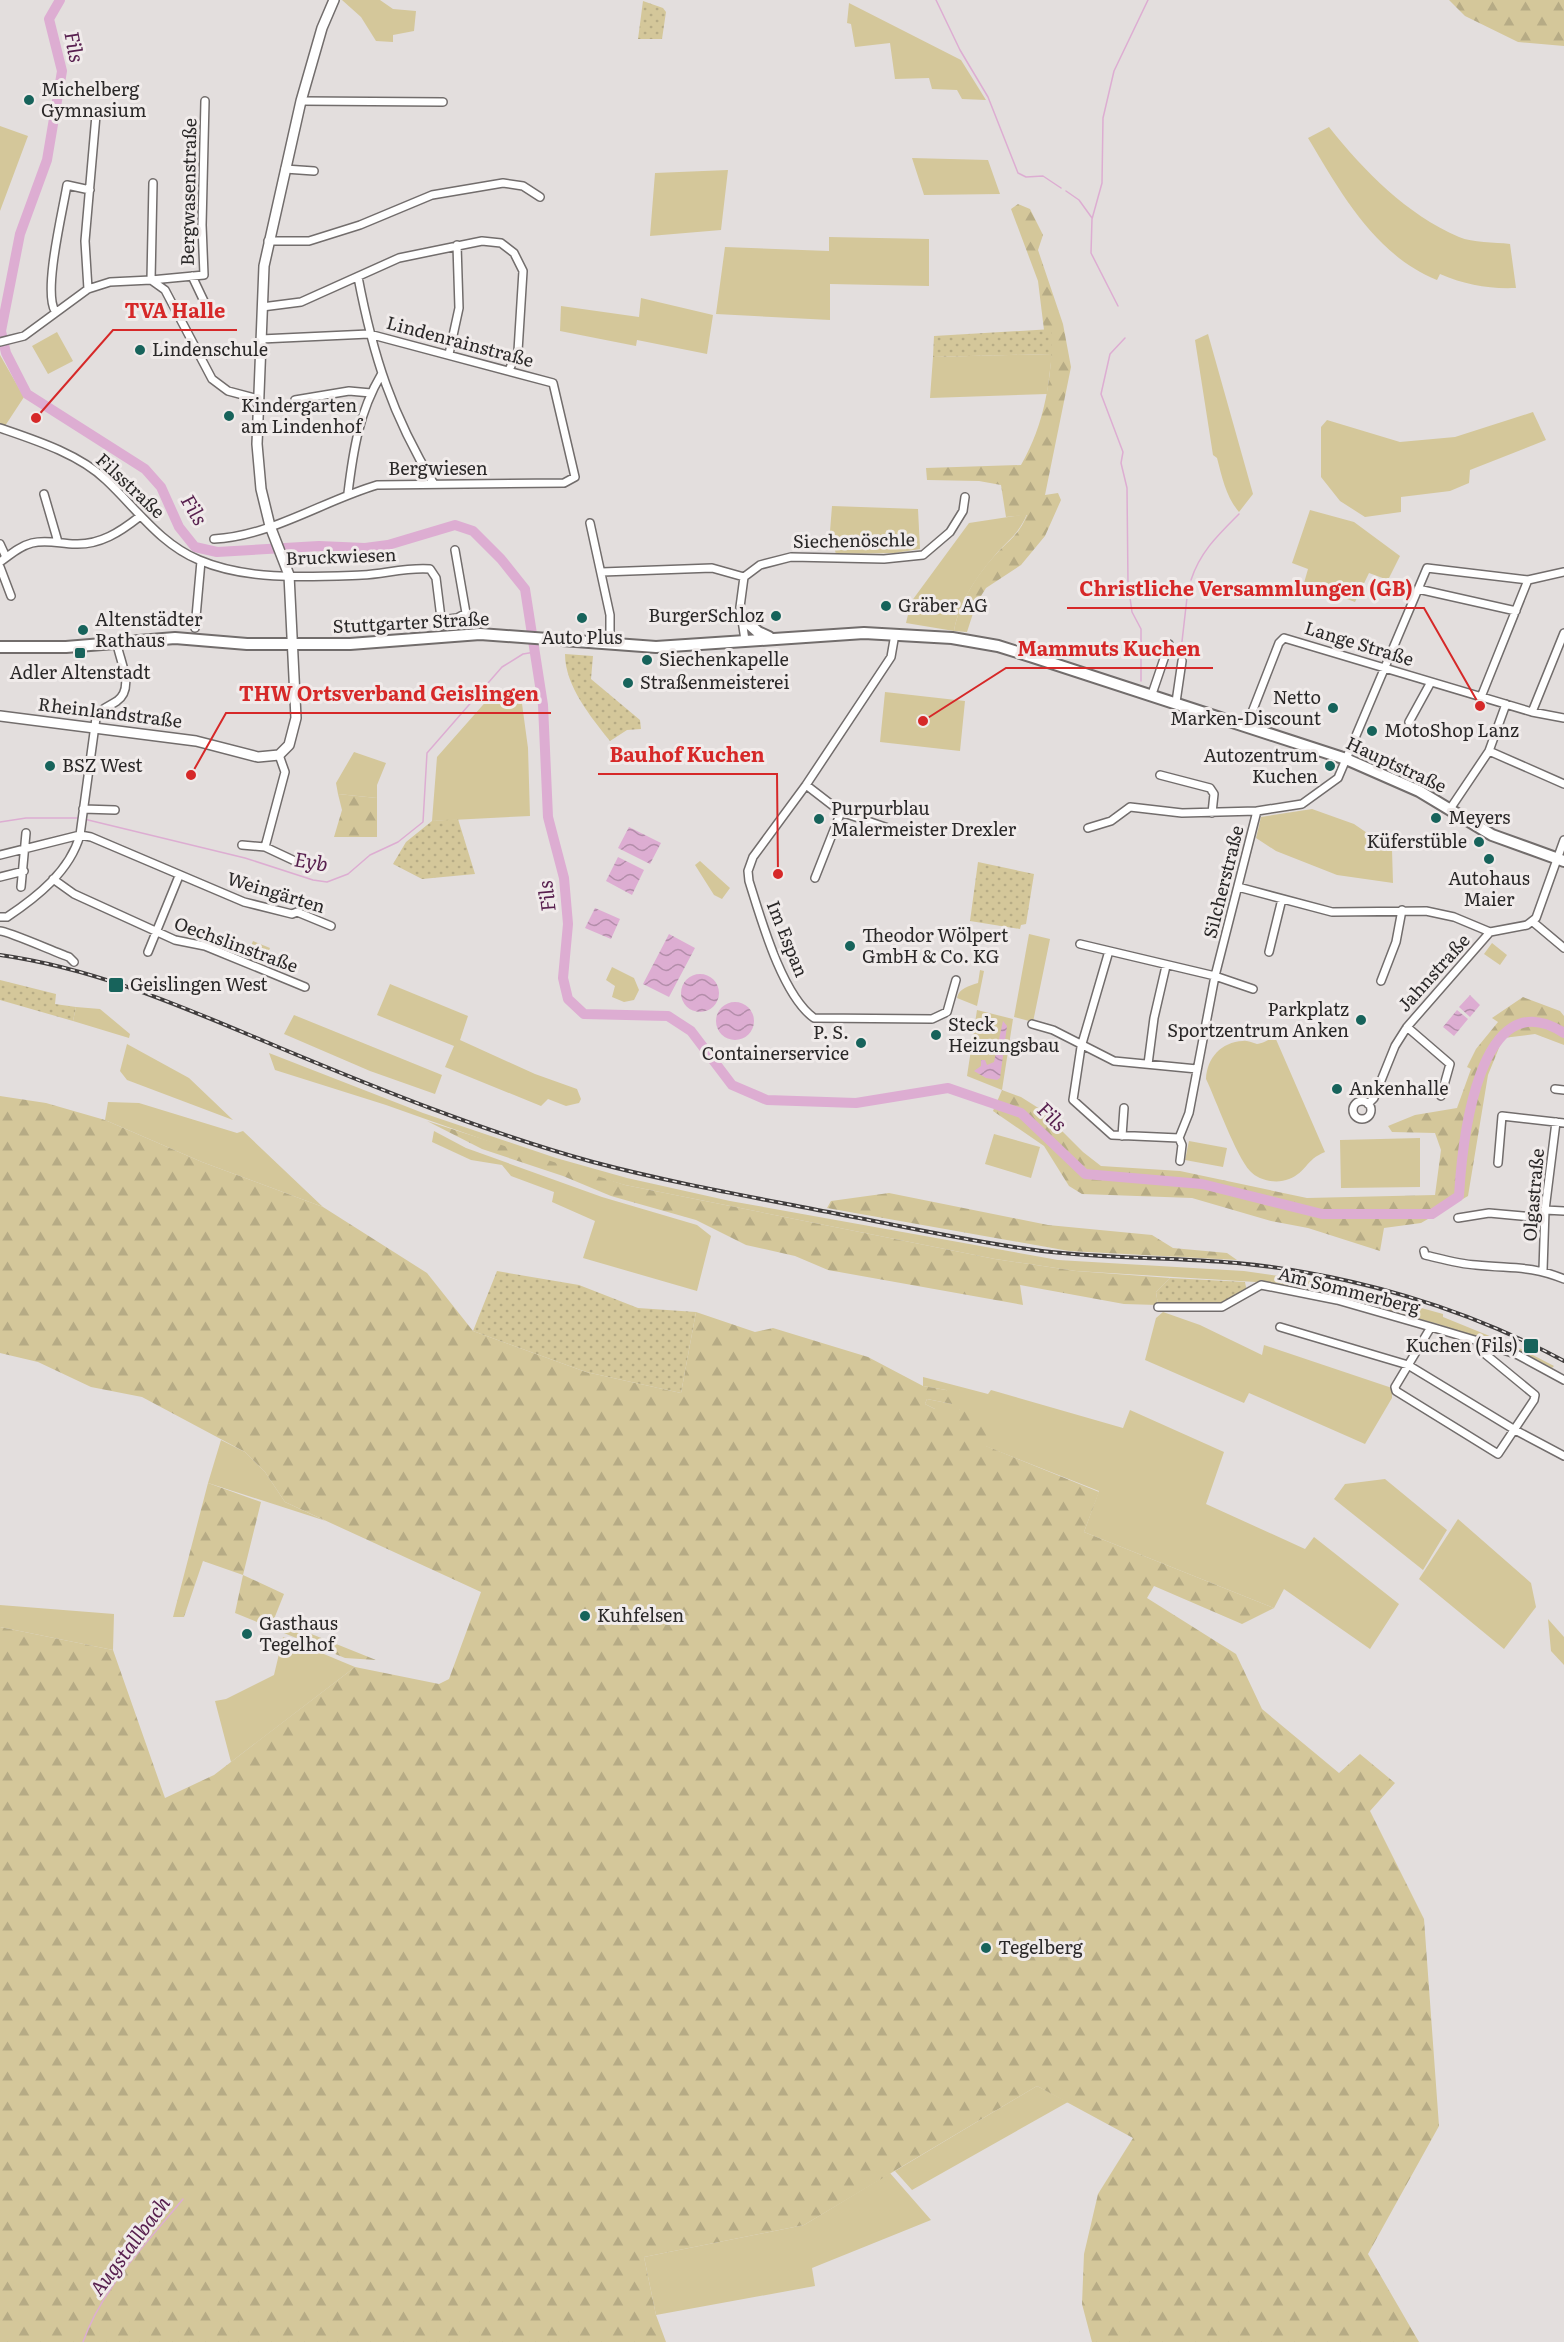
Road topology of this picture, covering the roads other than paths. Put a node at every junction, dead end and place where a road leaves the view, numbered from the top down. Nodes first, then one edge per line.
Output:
1 (334, 0) edge
2 (205, 100) dead end
3 (302, 101) junction
4 (443, 102) dead end
5 (96, 115) dead end
6 (285, 169) junction
7 (314, 171) dead end
8 (153, 183) dead end
9 (90, 190) junction
10 (540, 197) dead end
11 (268, 241) junction
12 (457, 245) junction
13 (192, 276) junction
14 (358, 277) junction
15 (151, 280) junction
16 (88, 289) junction
17 (262, 307) junction
18 (55, 311) junction
19 (211, 316) dead end
20 (369, 334) junction
21 (261, 339) junction
22 (0, 342) edge
23 (448, 354) junction
24 (509, 370) junction
25 (381, 375) junction
26 (371, 393) junction
27 (258, 399) junction
28 (295, 400) dead end
29 (0, 428) edge
30 (575, 477) joint
31 (434, 484) junction
32 (44, 494) dead end
33 (348, 494) junction
34 (965, 497) dead end
35 (139, 517) junction
36 (590, 523) dead end
37 (270, 526) junction
38 (214, 539) dead end
39 (58, 542) junction
40 (0, 544) edge
41 (455, 550) dead end
42 (3, 559) edge
43 (201, 561) junction
44 (0, 567) edge
45 (602, 572) junction
46 (1564, 572) edge
47 (289, 575) junction
48 (744, 578) junction
49 (1528, 580) junction
50 (1418, 589) junction
51 (11, 596) dead end
52 (1516, 611) junction
53 (741, 616) junction
54 (195, 628) dead end
55 (1564, 633) edge
56 (895, 634) junction
57 (772, 638) junction
58 (745, 640) junction
59 (117, 644) junction
60 (610, 644) junction
61 (1169, 644) dead end
62 (292, 645) junction
63 (0, 647) edge
64 (1182, 661) dead end
65 (1383, 667) junction
66 (1431, 682) junction
67 (1152, 694) junction
68 (1481, 697) junction
69 (1176, 702) junction
70 (1506, 704) junction
71 (1532, 712) junction
72 (0, 716) edge
73 (1564, 718) edge
74 (1409, 722) dead end
75 (1247, 725) junction
76 (94, 727) junction
77 (1489, 751) junction
78 (279, 755) junction
79 (1346, 759) junction
80 (1160, 775) dead end
81 (1564, 784) edge
82 (806, 785) junction
83 (1450, 809) junction
84 (114, 810) dead end
85 (1257, 810) junction
86 (83, 811) junction
87 (841, 812) junction
88 (1212, 813) junction
89 (888, 828) dead end
90 (1088, 828) dead end
91 (26, 832) dead end
92 (80, 832) junction
93 (1564, 840) edge
94 (242, 845) dead end
95 (265, 847) junction
96 (26, 849) junction
97 (0, 855) edge
98 (1561, 860) edge
99 (297, 862) dead end
100 (24, 871) junction
101 (179, 876) junction
102 (0, 877) edge
103 (815, 878) dead end
104 (53, 879) junction
105 (21, 887) dead end
106 (1238, 887) junction
107 (1282, 899) junction
108 (1402, 910) junction
109 (0, 917) edge
110 (1533, 922) junction
111 (331, 926) dead end
112 (0, 931) edge
113 (157, 931) junction
114 (1490, 932) junction
115 (1080, 944) dead end
116 (1564, 948) edge
117 (1109, 951) junction
118 (148, 952) dead end
119 (1269, 952) dead end
120 (74, 962) dead end
121 (1166, 966) junction
122 (1215, 976) junction
123 (956, 980) dead end
124 (1381, 981) dead end
125 (305, 987) dead end
126 (1253, 989) dead end
127 (1032, 1024) dead end
128 (1407, 1026) junction
129 (1081, 1047) junction
130 (1148, 1064) junction
131 (1197, 1069) junction
132 (1555, 1089) dead end
133 (1564, 1090) edge
134 (1441, 1096) dead end
135 (1368, 1104) dead end
136 (1124, 1108) dead end
137 (1556, 1122) junction
138 (1564, 1123) edge
139 (1122, 1136) junction
140 (1179, 1138) junction
141 (1180, 1161) dead end
142 (1498, 1163) dead end
143 (1564, 1211) edge
144 (1545, 1214) junction
145 (1458, 1218) dead end
146 (1424, 1251) dead end
147 (1544, 1270) junction
148 (1564, 1279) edge
149 (1158, 1307) dead end
150 (1431, 1326) junction
151 (1280, 1327) dead end
152 (1478, 1341) junction
153 (1408, 1365) junction
154 (1564, 1380) edge
155 (1515, 1430) junction
156 (1564, 1456) edge

1 - 3 street
2 - 13 street, Bergwasenstraße
3 - 4 street
3 - 6 street
5 - 9 street
6 - 7 street
6 - 11 street
8 - 15 street
9 - 16 street
9 - 18 street
10 - 11 street
11 - 17 street
12 - 14 street
12 - 23 street
12 - 24 street
13 - 15 street, Bergwasenstraße
13 - 19 street, Bergwasenstraße
14 - 17 street
14 - 20 street
15 - 16 street, Bergwasenstraße
15 - 27 street
16 - 18 street, Bergwasenstraße
17 - 21 street
18 - 22 street, Bergwasenstraße
20 - 21 street, Lindenrainstraße
20 - 23 street, Lindenrainstraße
20 - 25 street
21 - 27 street
23 - 24 street, Lindenrainstraße
24 - 30 street, Lindenrainstraße
25 - 26 street
25 - 31 street
26 - 28 street
26 - 33 street
27 - 37 street
29 - 35 street, Filsstraße
30 - 31 street, Bergwiesen
31 - 33 street, Bergwiesen
32 - 39 street
33 - 37 street, Bergwiesen
34 - 48 street, Siechenöschle
35 - 39 street
35 - 43 street, Filsstraße
36 - 45 street
37 - 38 street, Bergwiesen
37 - 47 street
39 - 42 street
40 - 42 street
41 - 47 street, Bruckwiesen
43 - 47 street, Bruckwiesen
43 - 54 street
44 - 51 street
45 - 48 street
45 - 60 street
46 - 49 street
47 - 62 street
48 - 53 street
49 - 50 street, Silcherstraße
49 - 52 street
50 - 52 street
50 - 65 street, Silcherstraße
52 - 68 street
53 - 57 main road
53 - 58 street
55 - 71 street
56 - 57 main road, Stuttgarter Straße
56 - 67 main road, Hauptstraße
56 - 82 street, Im Espan
57 - 58 main road, Stuttgarter Straße
58 - 60 main road, Stuttgarter Straße
59 - 62 main road, Stuttgarter Straße
59 - 63 main road, Stuttgarter Straße
59 - 76 street
60 - 62 main road, Stuttgarter Straße
61 - 67 street
62 - 78 street
64 - 69 street
65 - 66 street, Lange Straße
65 - 75 street, Lange Straße
65 - 79 street, Silcherstraße
66 - 68 street, Lange Straße
66 - 74 street, Lange Straße
67 - 69 main road, Hauptstraße
68 - 70 street, Lange Straße
69 - 75 main road, Hauptstraße
70 - 71 street, Lange Straße
70 - 77 street
71 - 73 street, Lange Straße
72 - 76 street, Rheinlandstraße
75 - 79 main road, Hauptstraße
76 - 78 street, Rheinlandstraße
76 - 86 street
77 - 81 street
77 - 83 street
78 - 95 street
79 - 83 main road, Hauptstraße
79 - 85 street, Silcherstraße
80 - 88 street
82 - 87 street
82 - 123 street, Im Espan
83 - 98 main road, Hauptstraße
84 - 86 street
85 - 88 street
85 - 106 street, Silcherstraße
86 - 92 street
87 - 89 street
87 - 103 street
88 - 90 street
91 - 96 street
92 - 96 street
92 - 101 street, Weingärten
92 - 104 street
93 - 98 street
94 - 95 street
95 - 99 street
96 - 97 street
96 - 100 street
98 - 110 street
100 - 102 street
100 - 105 street
101 - 111 street, Weingärten
101 - 113 street
104 - 109 street
104 - 113 street, Oechslinstraße
106 - 107 street
106 - 122 street, Silcherstraße
107 - 108 street
107 - 119 street
108 - 114 street
108 - 124 street
110 - 114 street, Jahnstraße
110 - 116 street
112 - 120 street
113 - 118 street, Oechslinstraße
113 - 125 street, Oechslinstraße
114 - 128 street, Jahnstraße
115 - 117 street
117 - 121 street
117 - 129 street
121 - 122 street
121 - 130 street
122 - 126 street
122 - 131 street, Silcherstraße
127 - 129 street
128 - 134 street
128 - 135 street, Jahnstraße
129 - 130 street
129 - 139 street
130 - 131 street
131 - 140 street, Silcherstraße
132 - 133 street
136 - 139 street
137 - 138 street
137 - 142 street
137 - 144 street, Olgastraße
139 - 140 street
140 - 141 street
143 - 144 street
144 - 145 street
144 - 147 street, Olgastraße
146 - 147 street
147 - 148 street
149 - 150 street, Am Sommerberg
150 - 152 street, Am Sommerberg
150 - 153 street, Am Sommerberg
151 - 153 street
152 - 154 street, Am Sommerberg
152 - 155 street
153 - 155 street
153 - 155 street, Am Sommerberg
155 - 156 street

